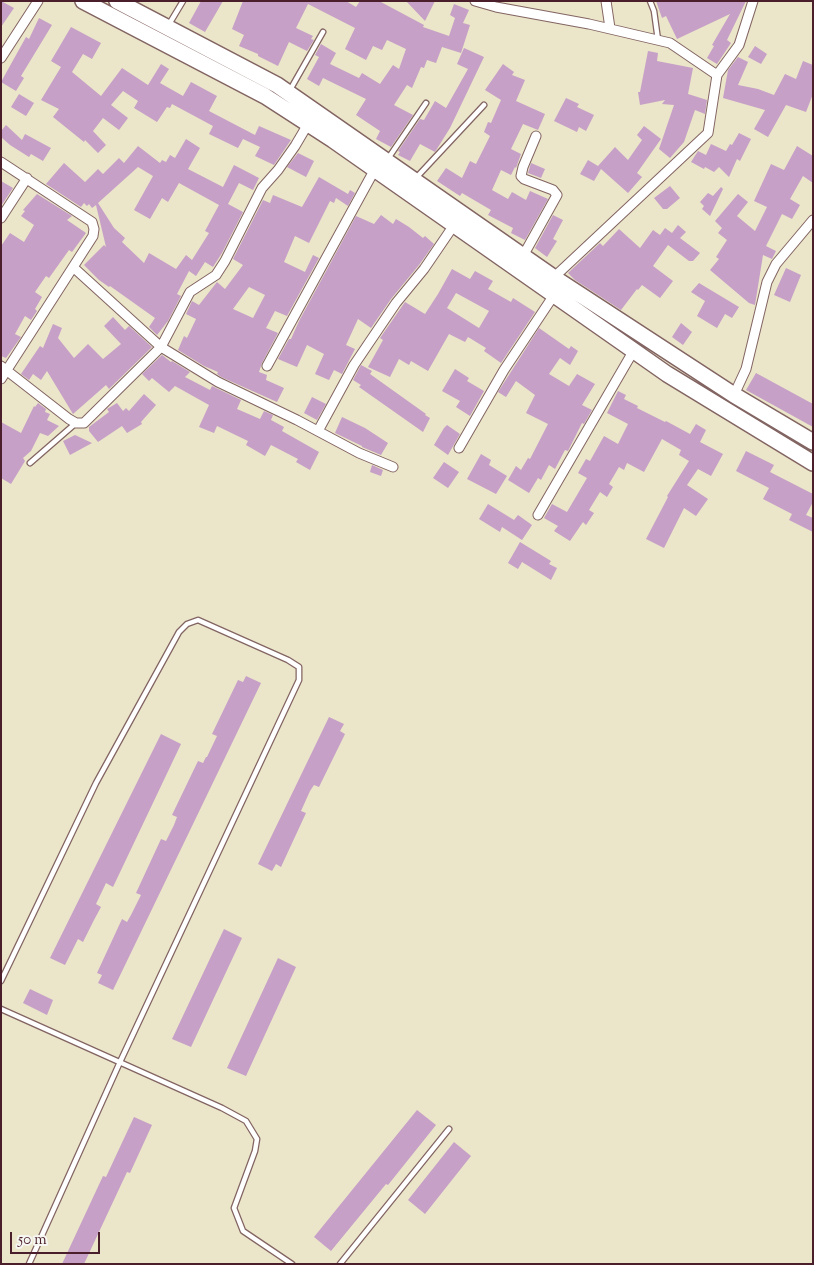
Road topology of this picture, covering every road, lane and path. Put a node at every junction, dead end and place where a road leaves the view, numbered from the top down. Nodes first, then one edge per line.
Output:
1 (38, 1) edge
2 (83, 1) edge
3 (117, 1) edge
4 (183, 1) edge
5 (475, 1) edge
6 (606, 1) edge
7 (650, 1) edge
8 (753, 1) edge
9 (167, 27) junction
10 (610, 28) junction
11 (323, 32) dead end
12 (658, 40) junction
13 (1, 58) edge
14 (717, 75) junction
15 (288, 93) junction
16 (426, 103) dead end
17 (484, 105) dead end
18 (308, 124) junction
19 (536, 136) dead end
20 (1, 162) edge
21 (381, 165) junction
22 (27, 178) junction
23 (414, 180) junction
24 (1, 218) edge
25 (813, 220) edge
26 (454, 225) junction
27 (523, 256) junction
28 (73, 267) junction
29 (550, 286) junction
30 (161, 347) junction
31 (634, 350) junction
32 (267, 366) dead end
33 (4, 368) edge
34 (1, 379) edge
35 (734, 394) junction
36 (76, 423) junction
37 (318, 431) junction
38 (813, 442) edge
39 (459, 448) dead end
40 (30, 463) dead end
41 (813, 463) edge
42 (393, 467) dead end
43 (538, 515) dead end
44 (1, 980) edge
45 (1, 1009) edge
46 (120, 1062) junction
47 (449, 1129) dead end
48 (29, 1264) edge
49 (292, 1264) edge
50 (340, 1264) edge

1 - 13 street
2 - 18 main road
3 - 9 main road
4 - 9 lane
5 - 10 street
6 - 10 street
7 - 12 lane
8 - 14 street
9 - 15 main road
10 - 12 street
11 - 15 lane
12 - 14 street
14 - 29 street
15 - 21 main road
16 - 21 lane
17 - 23 lane
18 - 21 main road
18 - 30 street
19 - 27 street
20 - 22 street
21 - 23 main road
21 - 26 main road
21 - 32 street
22 - 24 street
22 - 28 street
23 - 27 main road
25 - 35 street
26 - 29 main road
26 - 37 street
27 - 29 main road
28 - 30 street
28 - 33 street
29 - 31 main road
29 - 35 main road
29 - 39 street
30 - 36 street
30 - 37 street
31 - 41 main road
31 - 43 street
33 - 34 street
33 - 36 street
35 - 38 main road
36 - 40 lane
37 - 42 street
44 - 46 lane
45 - 46 lane
46 - 48 lane
46 - 49 lane
47 - 50 lane

